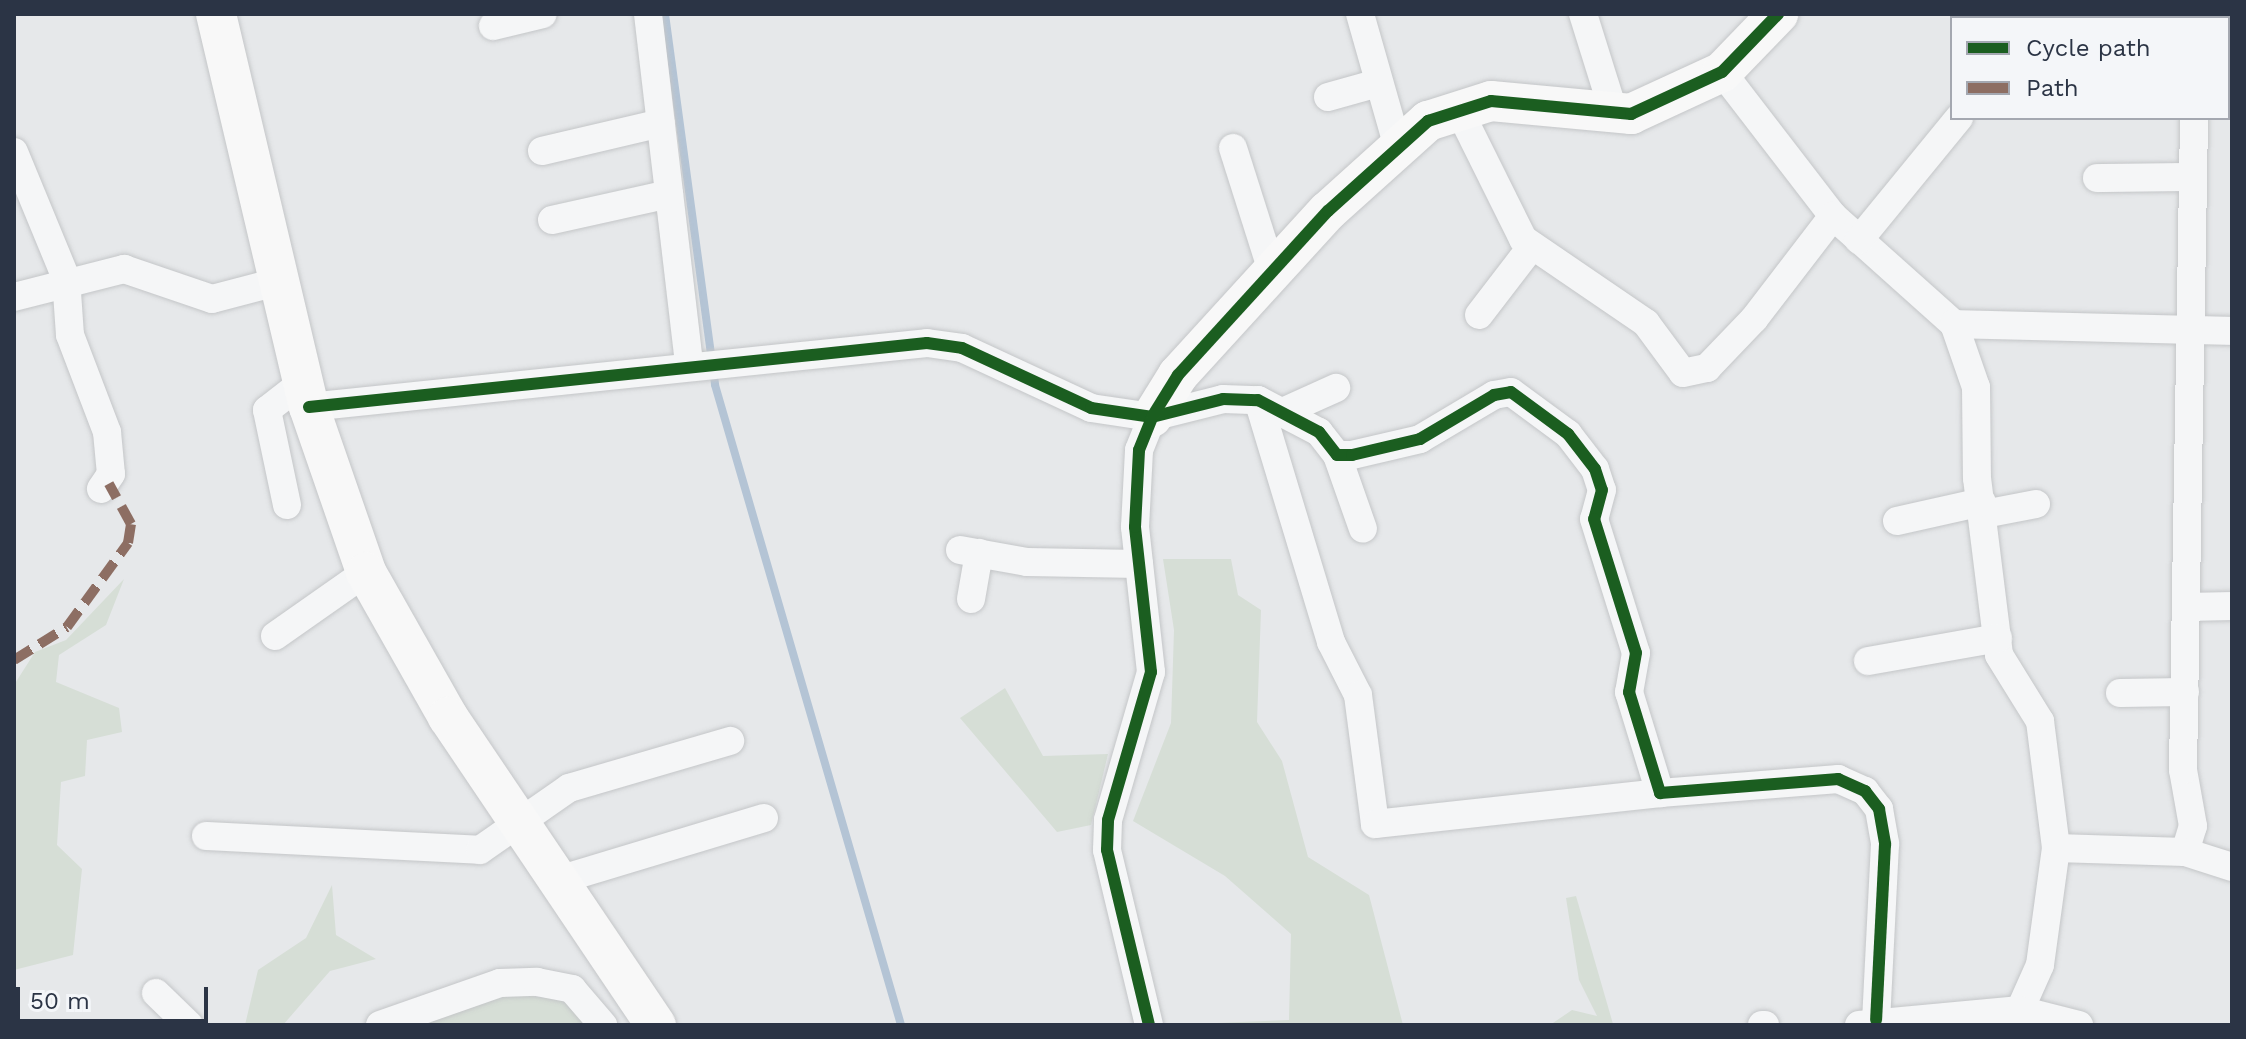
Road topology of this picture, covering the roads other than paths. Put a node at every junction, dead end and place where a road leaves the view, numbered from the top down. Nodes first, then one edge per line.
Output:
1 (216, 14) edge
2 (543, 14) edge
3 (648, 14) edge
4 (1360, 14) edge
5 (1583, 14) edge
6 (1778, 14) edge
7 (493, 26) dead end
8 (1722, 72) junction
9 (1378, 83) junction
10 (1328, 97) dead end
11 (1458, 108) junction
12 (1615, 116) junction
13 (1957, 120) edge
14 (2194, 120) edge
15 (661, 123) junction
16 (1398, 147) junction
17 (1233, 148) dead end
18 (542, 151) dead end
19 (14, 152) edge
20 (2193, 177) junction
21 (2097, 178) dead end
22 (669, 194) junction
23 (1833, 216) junction
24 (552, 220) dead end
25 (1859, 240) junction
26 (1532, 246) junction
27 (1272, 271) junction
28 (66, 278) junction
29 (277, 282) junction
30 (14, 297) edge
31 (1479, 315) dead end
32 (1954, 324) junction
33 (2192, 330) junction
34 (2232, 331) edge
35 (703, 363) junction
36 (1336, 388) dead end
37 (306, 394) junction
38 (1258, 400) junction
39 (1287, 410) junction
40 (1152, 417) junction
41 (1337, 455) junction
42 (101, 489) dead end
43 (2036, 504) dead end
44 (287, 505) dead end
45 (1983, 508) junction
46 (1897, 521) dead end
47 (1363, 529) dead end
48 (1139, 564) junction
49 (366, 572) junction
50 (971, 599) dead end
51 (2232, 606) edge
52 (2187, 607) junction
53 (275, 636) dead end
54 (1998, 638) junction
55 (1868, 661) dead end
56 (2185, 692) junction
57 (2120, 693) dead end
58 (730, 741) dead end
59 (1660, 793) junction
60 (764, 818) dead end
61 (517, 820) junction
62 (206, 836) dead end
63 (2056, 848) junction
64 (2185, 852) junction
65 (2232, 867) edge
66 (562, 879) junction
67 (156, 993) dead end
68 (2020, 1010) junction
69 (1868, 1023) edge
70 (189, 1025) edge
71 (380, 1025) edge
72 (603, 1025) edge
73 (656, 1025) edge
74 (1149, 1025) edge
75 (2079, 1025) edge

1 - 29 street
2 - 7 street
3 - 15 street
4 - 9 street
5 - 12 street
6 - 8 street
8 - 12 street
8 - 23 street
9 - 10 street
9 - 16 street
11 - 12 street
11 - 16 street
11 - 26 street
13 - 25 street
14 - 20 street
15 - 18 street
15 - 22 street
16 - 27 street
17 - 27 street
19 - 28 street
20 - 21 street
20 - 33 street
22 - 24 street
22 - 35 street
23 - 25 street
23 - 26 street
25 - 32 street
26 - 31 street
27 - 40 street
28 - 29 street
28 - 30 street
28 - 42 street
29 - 37 street
32 - 33 street
32 - 45 street
33 - 34 street
33 - 52 street
35 - 37 street
35 - 40 street
36 - 39 street
37 - 44 street
37 - 49 street
38 - 39 street
38 - 40 street
38 - 59 street
39 - 41 street
40 - 48 street
41 - 47 street
41 - 59 street
43 - 45 street
45 - 46 street
45 - 54 street
48 - 50 street
48 - 74 street
49 - 53 street
49 - 61 street
51 - 52 street
52 - 56 street
54 - 55 street
54 - 63 street
56 - 57 street
56 - 64 street
58 - 61 street
59 - 69 street
60 - 66 street
61 - 62 street
61 - 66 street
63 - 64 street
63 - 68 street
64 - 65 street
66 - 73 street
67 - 70 street
68 - 69 street
68 - 75 street
71 - 72 street

